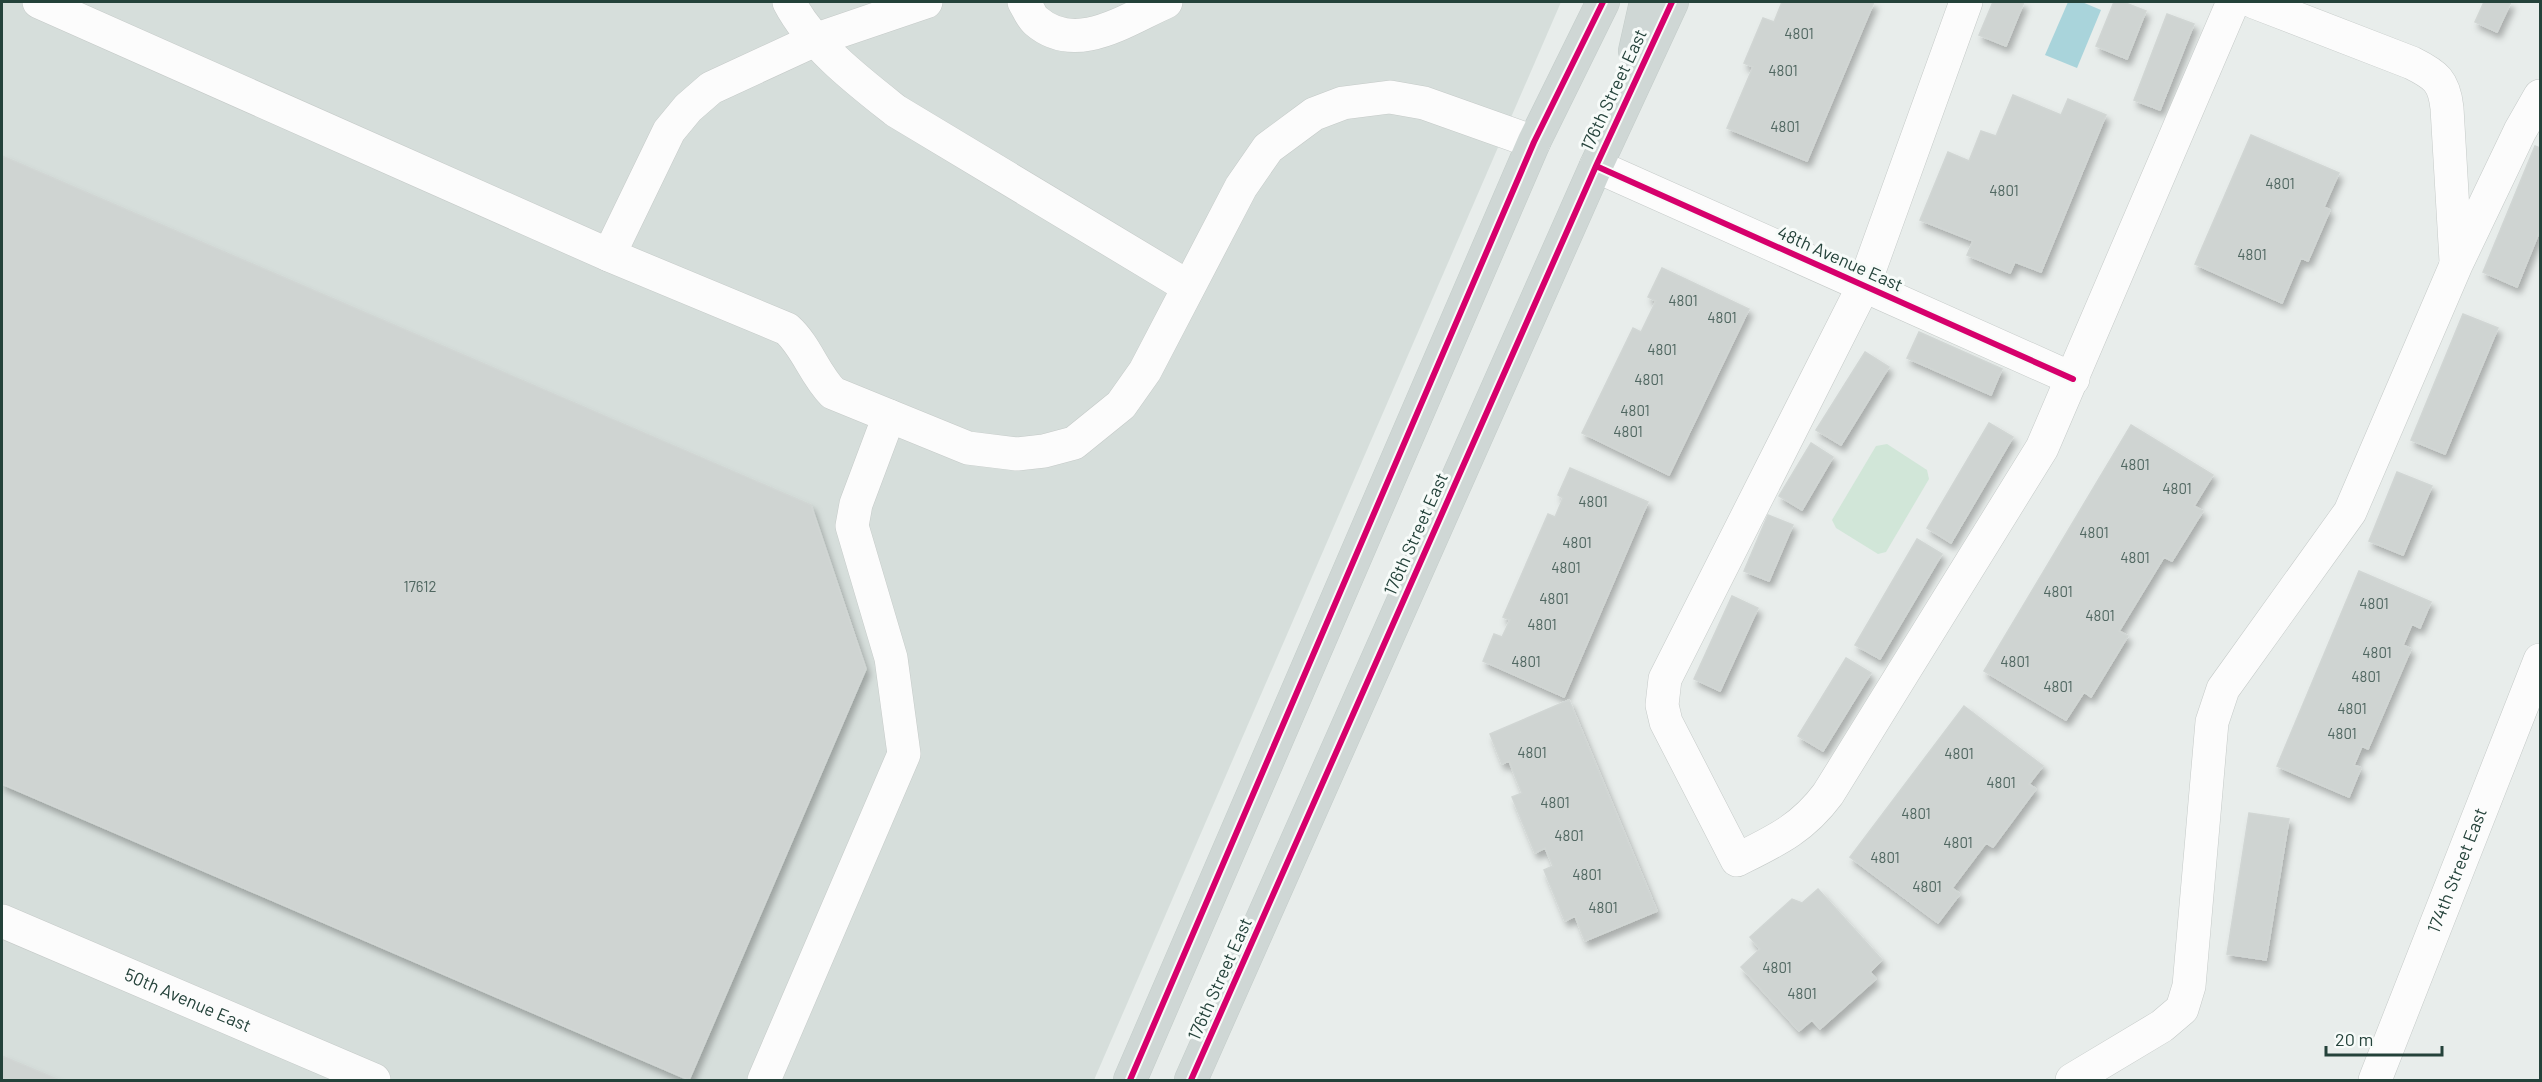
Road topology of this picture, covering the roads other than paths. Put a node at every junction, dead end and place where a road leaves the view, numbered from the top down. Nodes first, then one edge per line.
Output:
1 (39, 2) edge
2 (789, 2) edge
3 (926, 2) edge
4 (1024, 2) edge
5 (1166, 2) edge
6 (1603, 2) edge
7 (1646, 2) edge
8 (1672, 2) edge
9 (1966, 2) edge
10 (2233, 2) edge
11 (2254, 2) edge
12 (817, 39) junction
13 (1629, 94) junction
14 (2541, 96) edge
15 (1534, 142) junction
16 (1596, 166) junction
17 (609, 255) junction
18 (2457, 265) junction
19 (1864, 285) junction
20 (1187, 286) junction
21 (2073, 379) junction
22 (889, 416) junction
23 (2541, 660) edge
24 (2, 921) edge
25 (374, 1080) edge
26 (764, 1080) edge
27 (1130, 1080) edge
28 (1191, 1080) edge
29 (2072, 1080) edge
30 (2375, 1080) edge

1 - 17 street
2 - 12 street
3 - 12 street
4 - 5 street
6 - 15 main road
7 - 13 main road
8 - 13 main road, 176th Street East
9 - 19 street
10 - 21 street
11 - 18 street
12 - 17 street
12 - 20 street
13 - 16 main road, 176th Street East
14 - 18 street
15 - 20 street
15 - 27 main road
16 - 19 street, 48th Avenue East
16 - 28 main road, 176th Street East
17 - 22 street
18 - 29 street
19 - 21 street, 48th Avenue East
19 - 21 street
20 - 22 street
22 - 26 street
23 - 30 street, 174th Street East
24 - 25 street, 50th Avenue East

